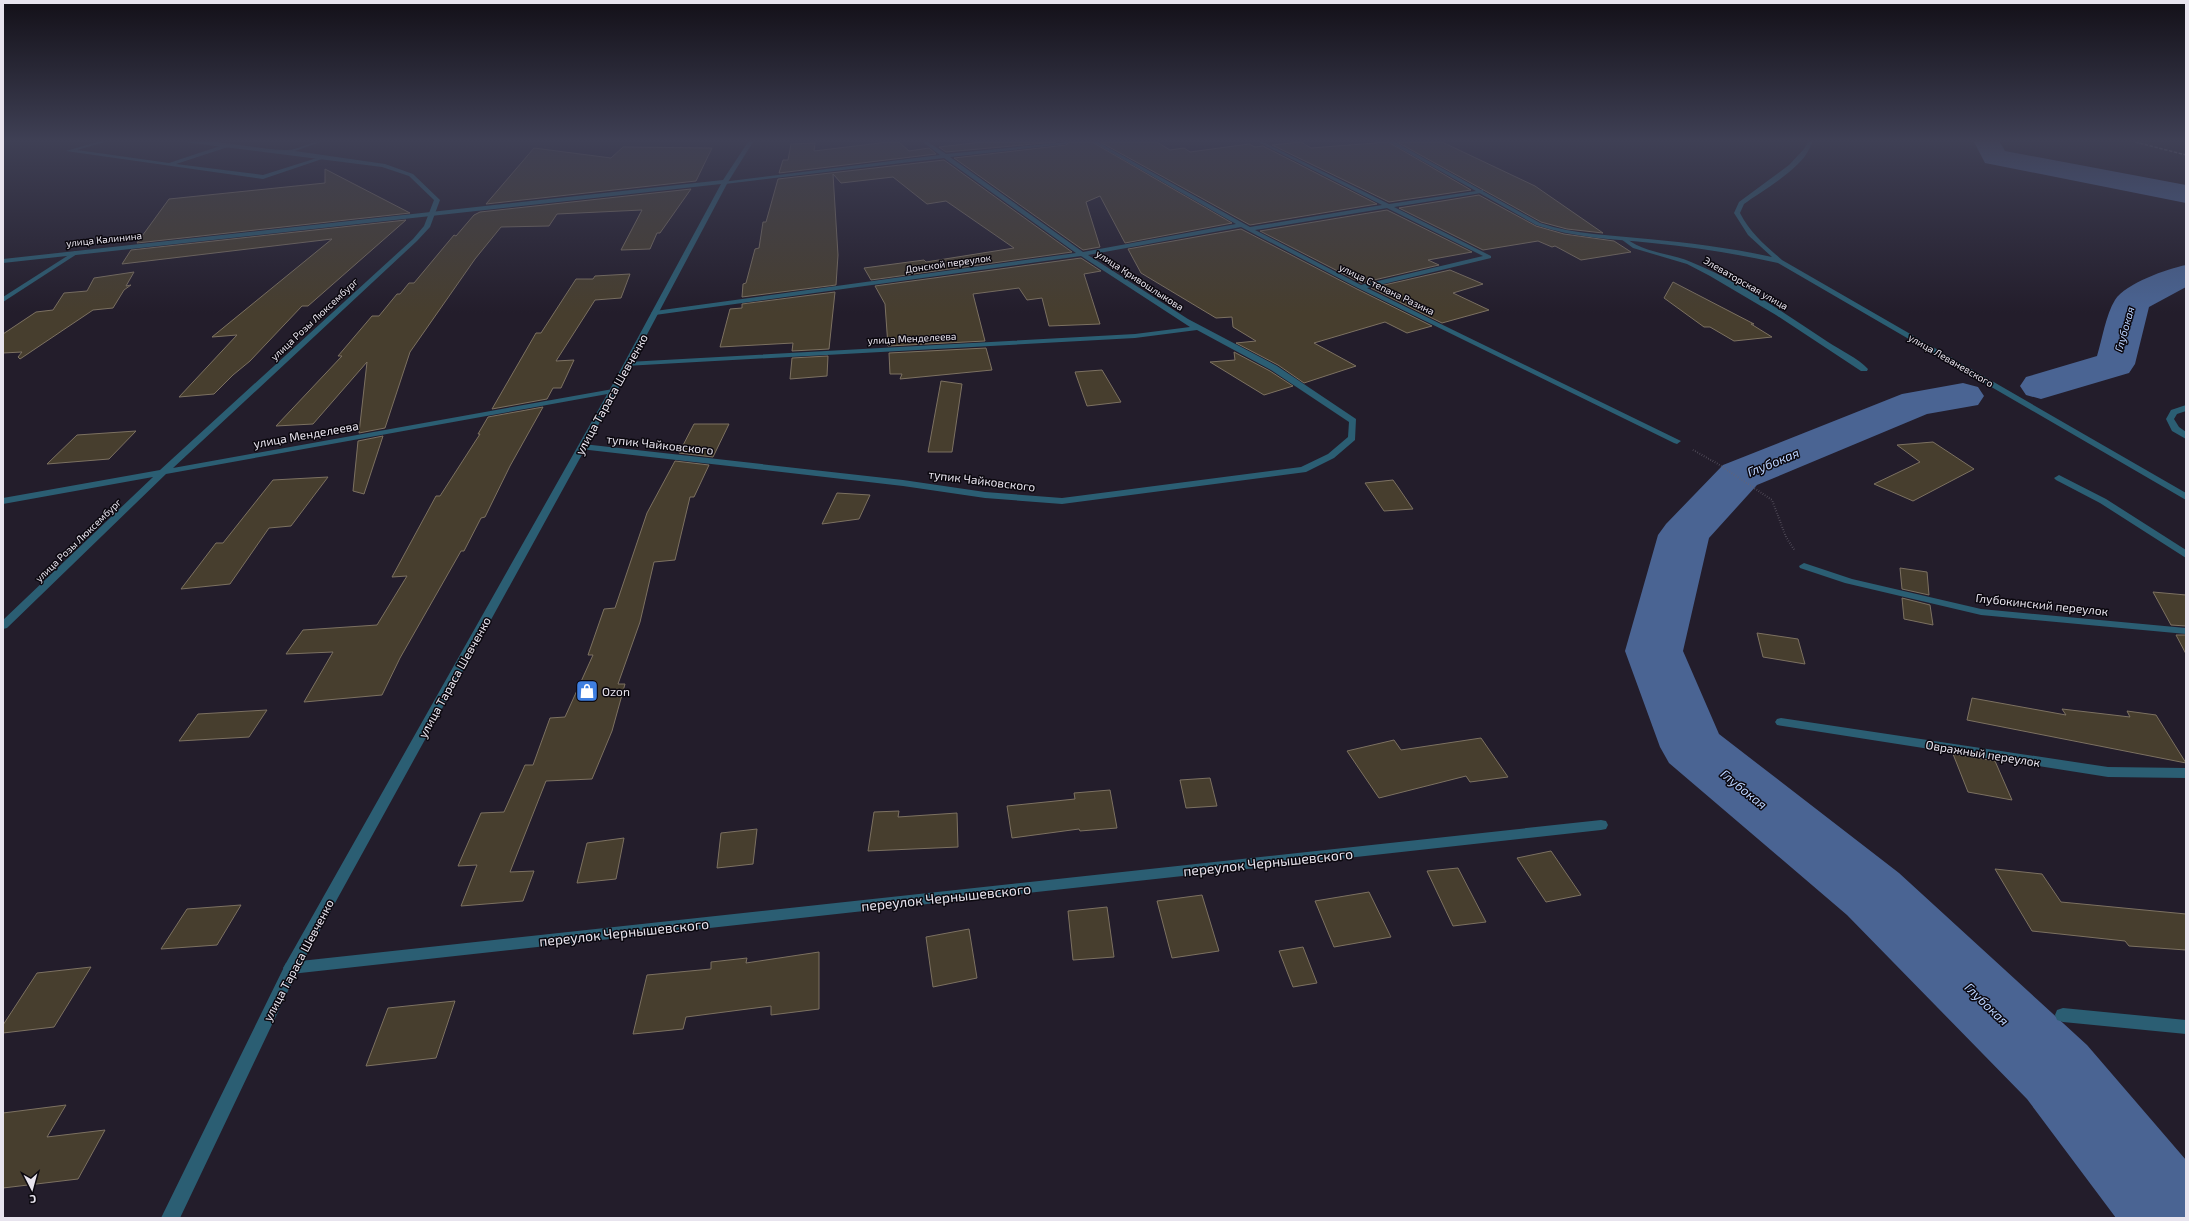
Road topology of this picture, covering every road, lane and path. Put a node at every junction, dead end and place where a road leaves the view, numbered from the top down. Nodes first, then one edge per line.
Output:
1 (436, 199) edge
2 (565, 199) edge
3 (716, 199) edge
4 (1006, 199) edge
5 (1196, 199) edge
6 (1372, 199) edge
7 (1430, 199) edge
8 (1495, 199) edge
9 (1748, 199) edge
10 (1386, 206) junction
11 (432, 213) junction
12 (1246, 227) junction
13 (1624, 238) junction
14 (75, 253) junction
15 (1082, 254) junction
16 (3, 261) edge
17 (1780, 261) junction
18 (1360, 287) junction
19 (3, 300) edge
20 (655, 313) junction
21 (1197, 328) junction
22 (628, 364) junction
23 (1864, 369) dead end
24 (614, 391) junction
25 (2186, 408) edge
26 (1353, 421) joint
27 (2186, 436) edge
28 (1677, 442) joint
29 (583, 447) junction
30 (163, 472) junction
31 (2058, 478) dead end
32 (2186, 497) edge
33 (3, 501) edge
34 (2186, 555) edge
35 (1804, 566) joint
36 (3, 626) edge
37 (2186, 631) edge
38 (1781, 722) dead end
39 (2186, 773) edge
40 (1601, 825) dead end
41 (291, 968) junction
42 (2063, 1015) dead end
43 (2186, 1027) edge
44 (170, 1218) edge

1 - 11 street, улица Розы Люксембург
2 - 11 street, улица Калинина
3 - 20 street, улица Тараса Шевченко
4 - 15 street, улица Кривошлыкова
5 - 12 street, улица Степана Разина
6 - 10 street
7 - 10 street, Донской переулок
8 - 13 street, Элеваторская улица
9 - 17 street, улица Леваневского
10 - 12 street, Донской переулок
10 - 18 street
11 - 14 street, улица Калинина
11 - 30 street, улица Розы Люксембург
12 - 15 street, Донской переулок
12 - 18 street, улица Степана Разина
13 - 17 street
13 - 23 street, Элеваторская улица
14 - 16 street, улица Калинина
14 - 19 street
15 - 20 street, Донской переулок
15 - 21 street, улица Кривошлыкова
17 - 32 street, улица Леваневского
18 - 28 street, улица Степана Разина
20 - 22 street, улица Тараса Шевченко
21 - 22 street, улица Менделеева
21 - 26 street, улица Кривошлыкова
22 - 24 street, улица Тараса Шевченко
24 - 29 street, улица Тараса Шевченко
24 - 30 street, улица Менделеева
25 - 27 street
26 - 29 street, тупик Чайковского
28 - 35 path
29 - 41 street, улица Тараса Шевченко
30 - 33 street, улица Менделеева
30 - 36 street, улица Розы Люксембург
31 - 34 street
35 - 37 street, Глубокинский переулок
38 - 39 street, Овражный переулок
40 - 41 street, переулок Чернышевского
41 - 44 street, улица Тараса Шевченко
42 - 43 street

